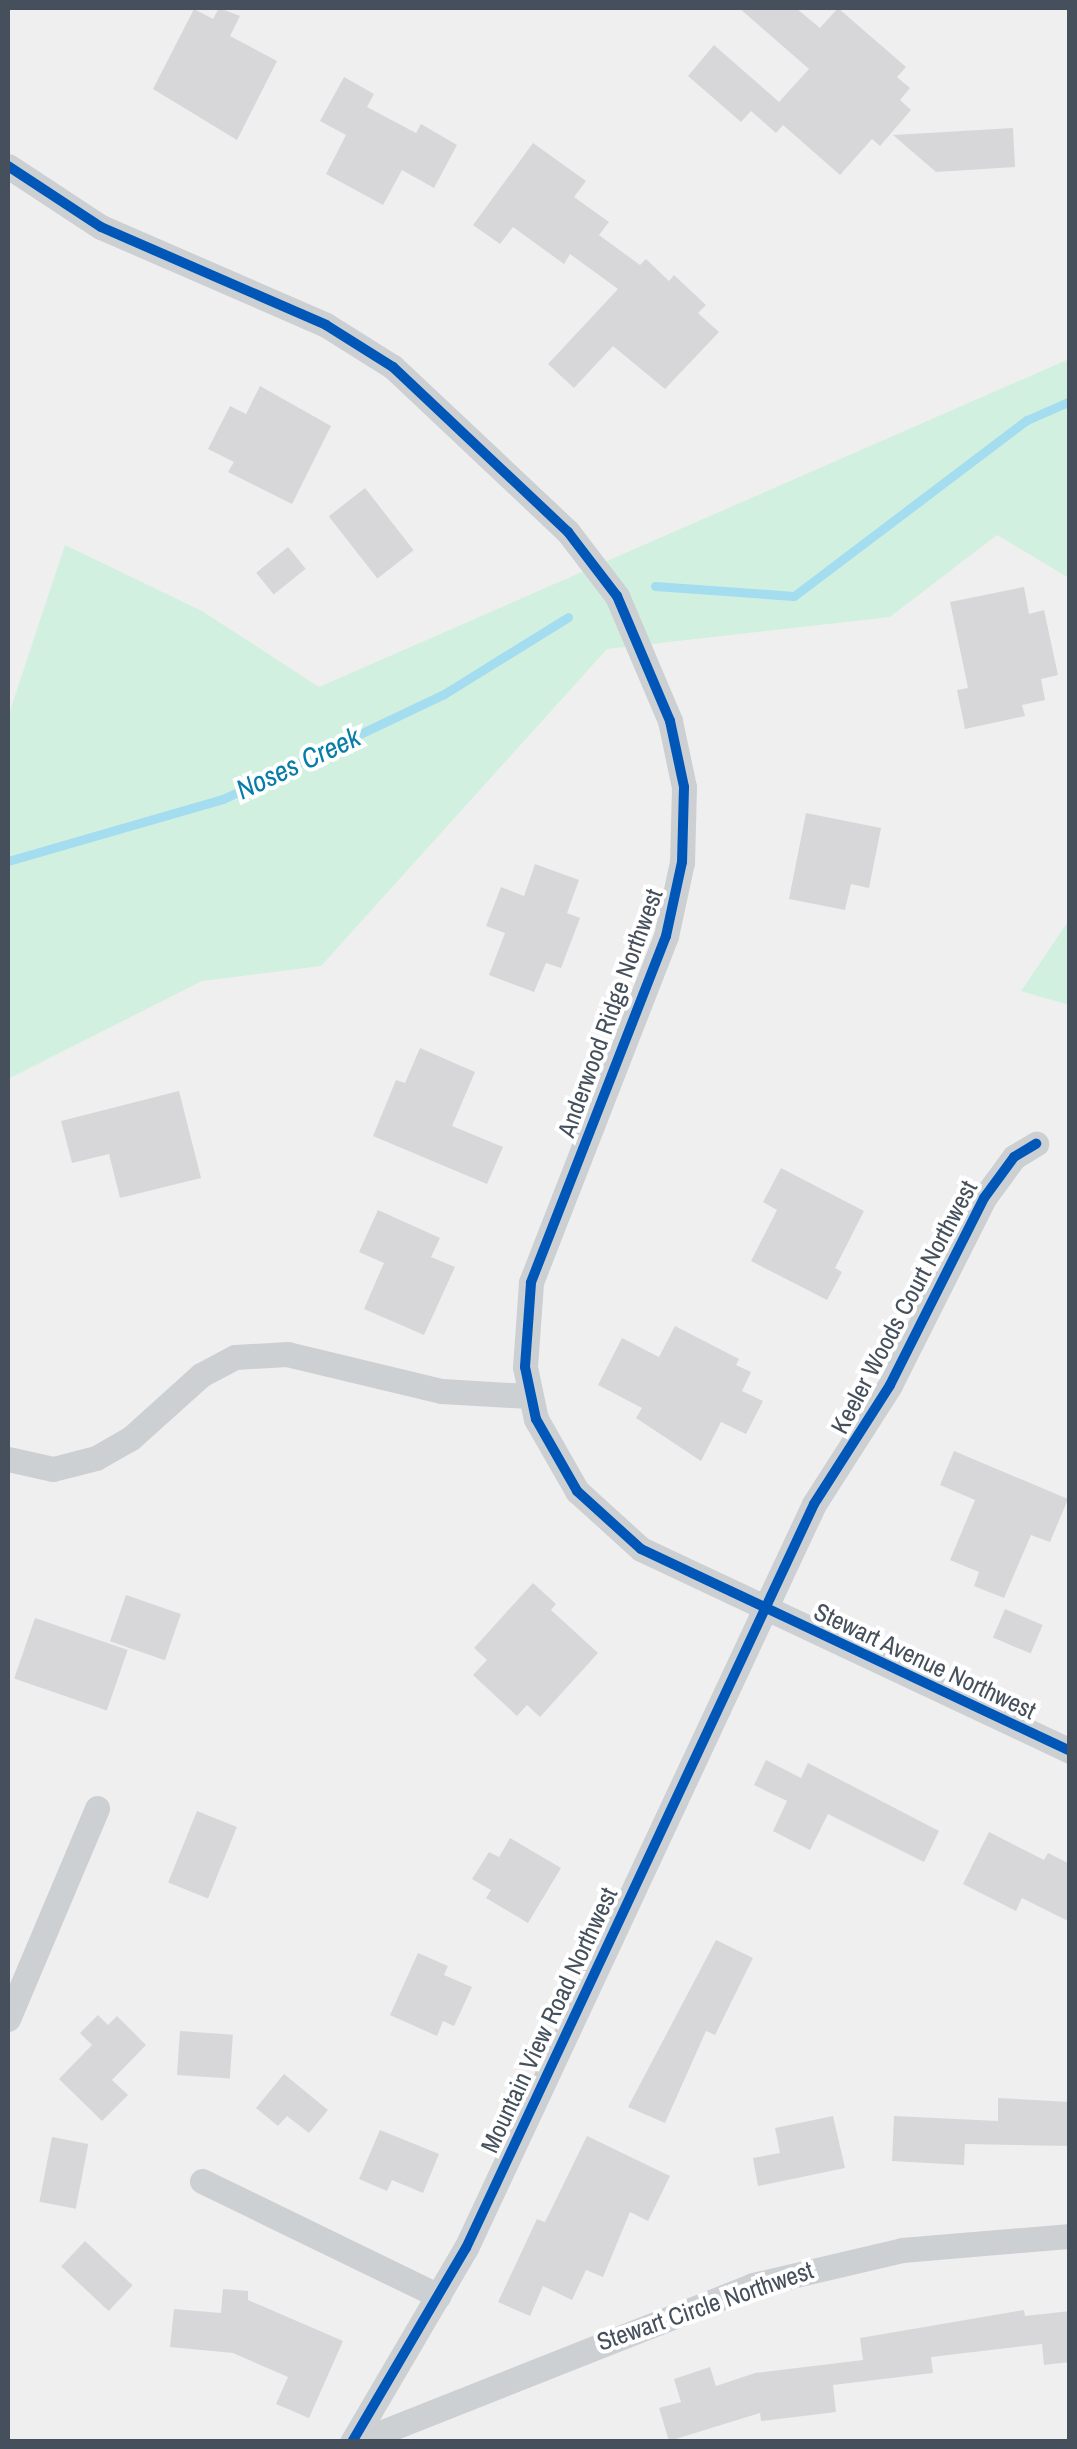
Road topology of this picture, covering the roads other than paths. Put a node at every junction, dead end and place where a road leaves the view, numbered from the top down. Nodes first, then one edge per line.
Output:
1 (8, 166) edge
2 (1036, 1144) dead end
3 (527, 1396) junction
4 (8, 1459) edge
5 (764, 1606) junction
6 (1070, 1751) edge
7 (97, 1808) dead end
8 (8, 2019) edge
9 (202, 2181) dead end
10 (1070, 2236) edge
11 (439, 2296) junction
12 (354, 2442) edge

1 - 3 street, Anderwood Ridge Northwest
2 - 5 street, Keeler Woods Court Northwest
3 - 4 street
3 - 5 street, Anderwood Ridge Northwest
5 - 6 street, Stewart Avenue Northwest
5 - 11 street, Mountain View Road Northwest
7 - 8 street
9 - 11 street
10 - 12 street, Stewart Circle Northwest
11 - 12 street, Mountain View Road Northwest

